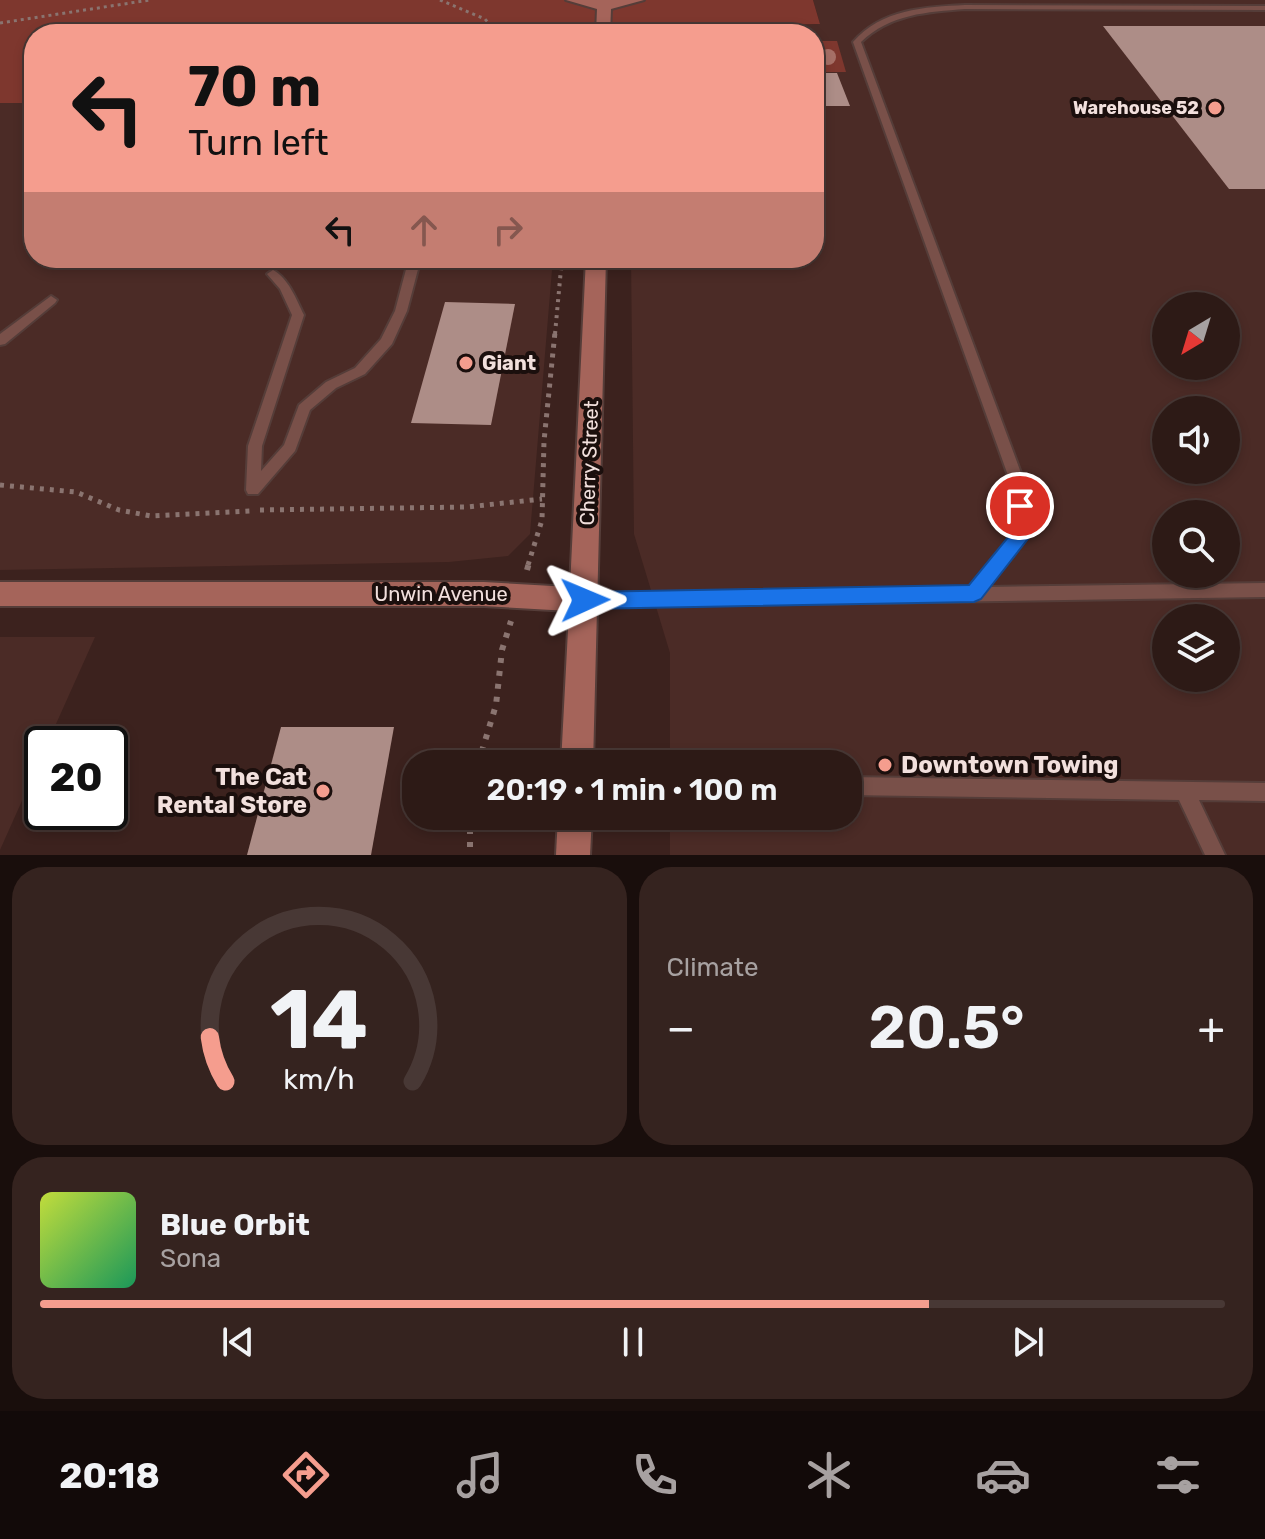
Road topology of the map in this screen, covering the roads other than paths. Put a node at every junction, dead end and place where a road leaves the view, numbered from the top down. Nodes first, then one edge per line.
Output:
1 (573, 0) edge
2 (637, 0) edge
3 (604, 6) junction
4 (1265, 8) edge
5 (603, 24) edge
6 (412, 268) edge
7 (596, 268) edge
8 (273, 274) dead end
9 (51, 300) dead end
10 (0, 341) edge
11 (1265, 590) edge
12 (974, 593) junction
13 (0, 594) edge
14 (585, 600) junction
15 (578, 750) edge
16 (862, 786) edge
17 (1185, 791) junction
18 (1265, 792) edge
19 (574, 830) edge
20 (573, 855) edge
21 (1215, 855) edge

1 - 3 street
2 - 3 street
3 - 5 street
4 - 12 lane
6 - 8 lane
7 - 14 street, Cherry Street
9 - 10 lane
11 - 12 lane, Unwin Avenue
12 - 14 lane, Unwin Avenue
13 - 14 street, Unwin Avenue
14 - 15 street, Cherry Street
16 - 17 lane
17 - 18 lane
17 - 21 lane
19 - 20 street

